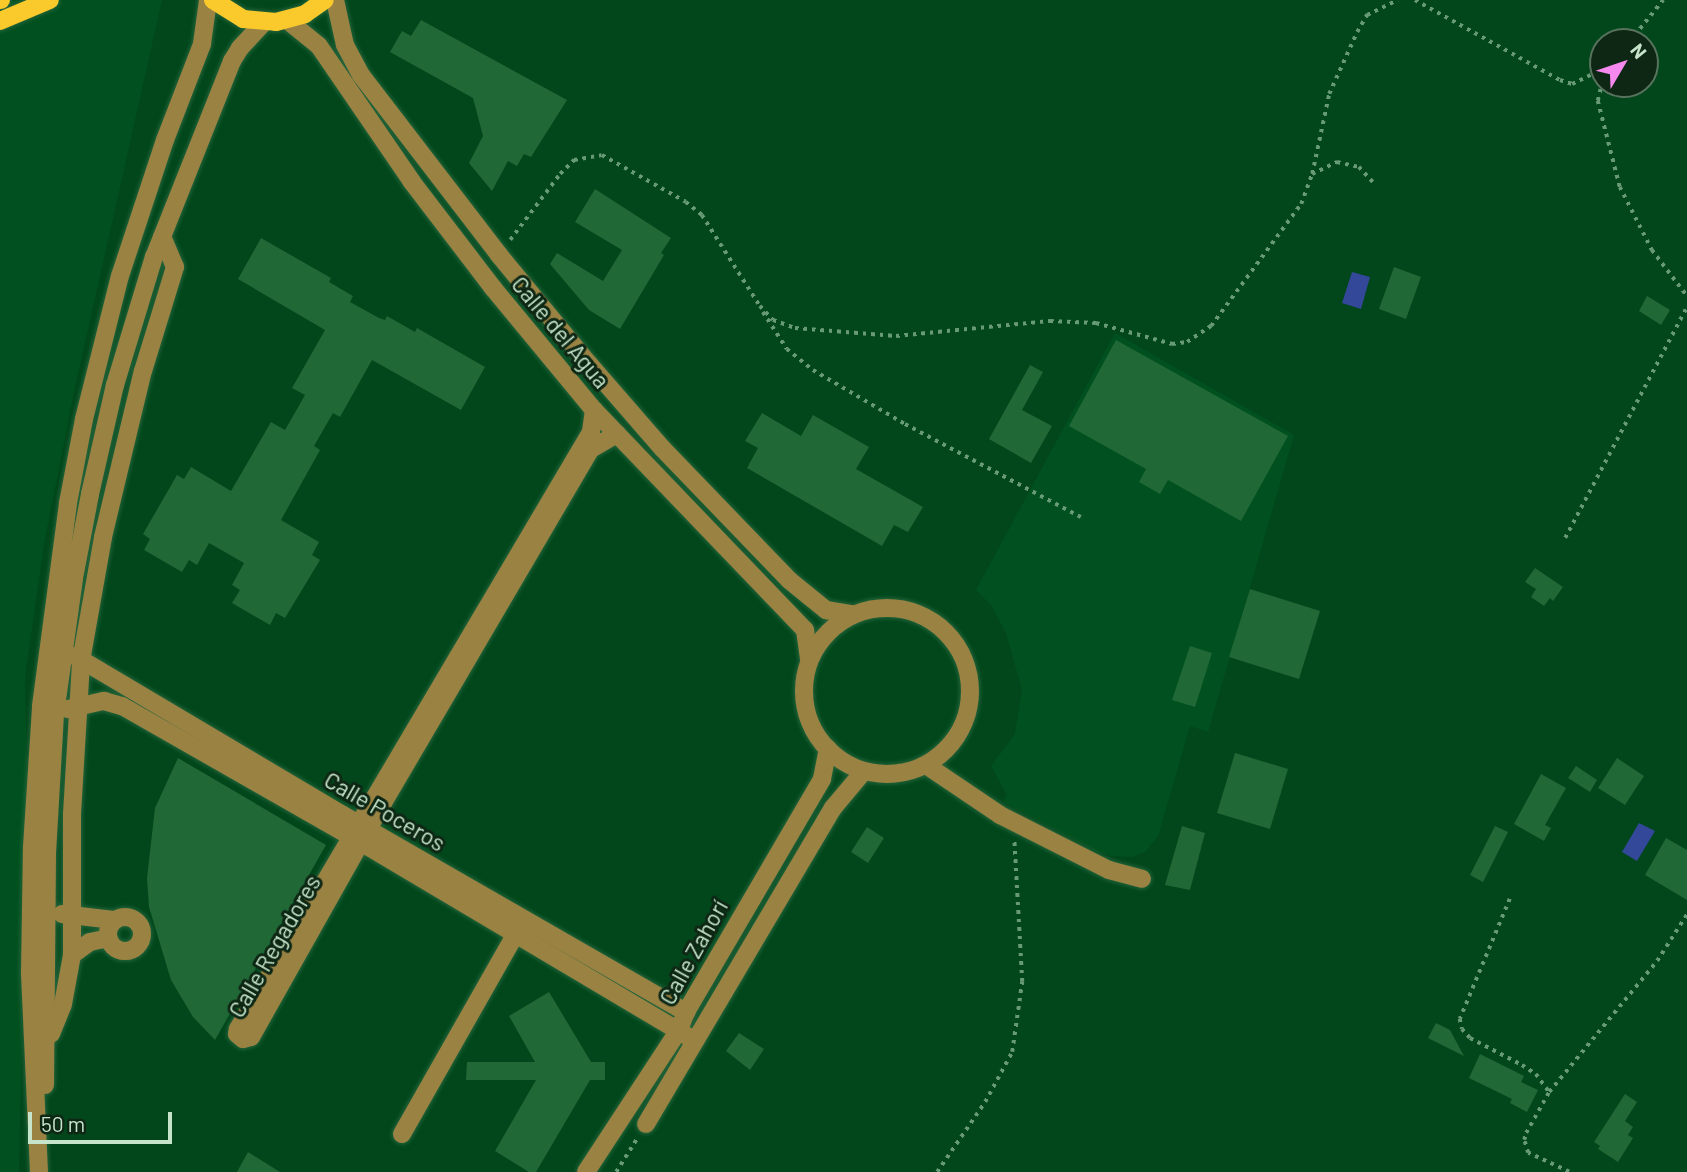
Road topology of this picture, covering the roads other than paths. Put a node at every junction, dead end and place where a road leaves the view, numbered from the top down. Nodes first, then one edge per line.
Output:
1 (50, 0) edge
2 (208, 0) edge
3 (214, 0) edge
4 (325, 0) edge
5 (335, 0) edge
6 (287, 20) junction
7 (0, 21) edge
8 (264, 22) junction
9 (162, 237) junction
10 (594, 410) junction
11 (617, 434) junction
12 (852, 614) junction
13 (63, 645) junction
14 (809, 660) junction
15 (81, 661) junction
16 (78, 706) junction
17 (55, 714) junction
18 (828, 749) junction
19 (926, 765) junction
20 (864, 771) junction
21 (361, 833) junction
22 (1142, 879) dead end
23 (31, 892) junction
24 (47, 907) junction
25 (71, 916) junction
26 (114, 920) junction
27 (516, 933) junction
28 (108, 938) junction
29 (72, 955) junction
30 (686, 1012) junction
31 (679, 1030) junction
32 (695, 1041) junction
33 (48, 1044) junction
34 (646, 1124) road end
35 (401, 1134) dead end
36 (40, 1172) edge
37 (586, 1172) edge

1 - 7 main road
2 - 23 street
3 - 8 main road
4 - 6 main road
5 - 12 street, Calle del Agua
6 - 8 main road
6 - 10 street, Calle del Agua
8 - 9 street
9 - 13 street
9 - 15 street
10 - 11 street, Calle del Agua
10 - 21 street, Calle Regadores
11 - 14 street, Calle del Agua
11 - 21 street, Calle Regadores
12 - 14 street
12 - 19 street
13 - 15 street, Calle Poceros
13 - 17 street
14 - 18 street
15 - 16 street
15 - 21 street, Calle Poceros
16 - 17 street, Calle Poceros
16 - 21 street, Calle Poceros
16 - 25 street
17 - 24 street
18 - 20 street
18 - 30 street, Calle Zahorí
19 - 20 street
19 - 22 street
20 - 32 street, Calle Zahorí
21 - 21 street, Calle Regadores
21 - 27 street, Calle Poceros
21 - 30 street, Calle Poceros
23 - 24 street
23 - 36 street
24 - 25 street
24 - 33 street
25 - 26 street
25 - 29 street
26 - 28 street
26 - 28 street
27 - 31 street, Calle Poceros
27 - 35 street
28 - 29 street
29 - 33 street
30 - 31 street, Calle Zahorí
31 - 32 street, Calle Poceros
31 - 37 street, Calle Zahorí
32 - 34 street, Calle Zahorí
33 - 36 street

